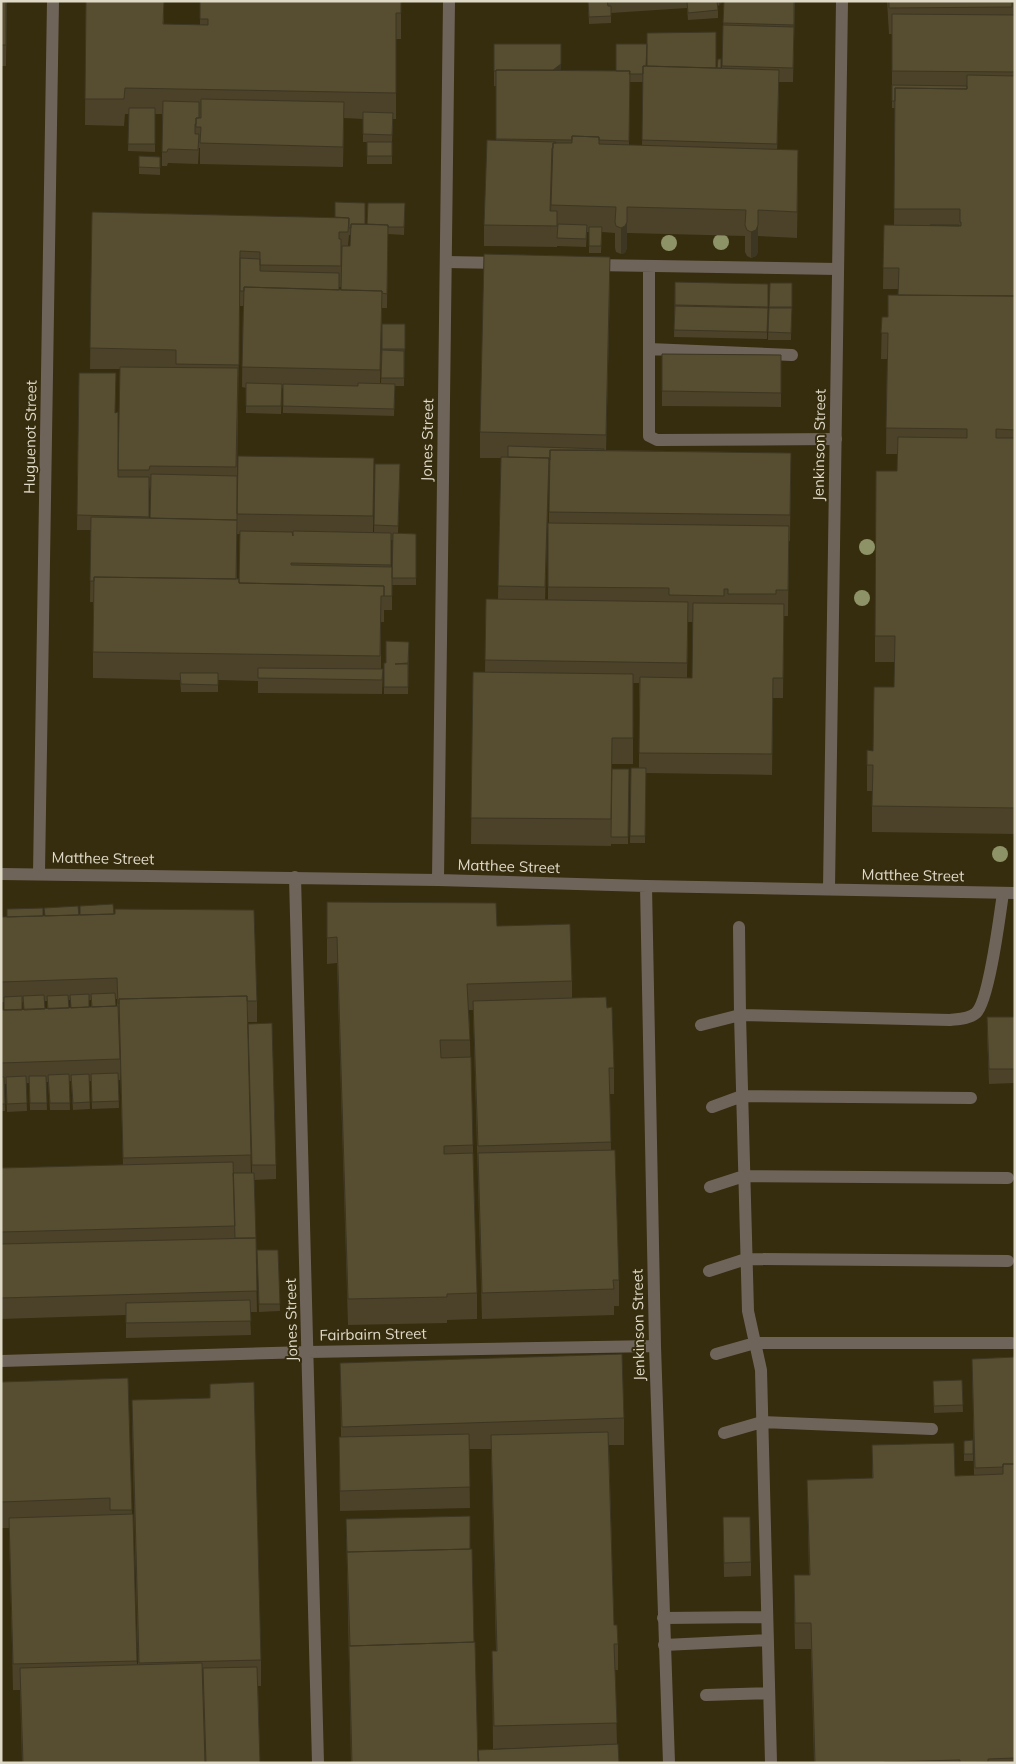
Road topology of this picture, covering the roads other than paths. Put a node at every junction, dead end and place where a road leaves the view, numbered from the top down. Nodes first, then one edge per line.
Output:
1 (53, 1) edge
2 (449, 1) edge
3 (842, 1) edge
4 (446, 262) junction
5 (514, 263) edge
6 (581, 264) edge
7 (649, 266) junction
8 (838, 270) junction
9 (649, 349) junction
10 (792, 355) dead end
11 (836, 439) junction
12 (1, 874) edge
13 (39, 874) junction
14 (296, 877) junction
15 (438, 880) junction
16 (646, 886) junction
17 (828, 889) junction
18 (1009, 893) edge
19 (739, 927) dead end
20 (740, 1015) junction
21 (701, 1025) dead end
22 (742, 1096) junction
23 (970, 1098) dead end
24 (712, 1107) dead end
25 (744, 1176) junction
26 (1008, 1178) dead end
27 (710, 1187) dead end
28 (746, 1260) junction
29 (1008, 1261) dead end
30 (709, 1271) dead end
31 (755, 1343) junction
32 (1012, 1343) dead end
33 (655, 1346) junction
34 (308, 1352) junction
35 (716, 1354) dead end
36 (1, 1361) edge
37 (762, 1422) junction
38 (932, 1429) dead end
39 (724, 1433) dead end
40 (767, 1617) junction
41 (663, 1618) junction
42 (767, 1640) junction
43 (664, 1645) junction
44 (769, 1694) junction
45 (706, 1696) dead end
46 (318, 1763) edge
47 (669, 1763) edge
48 (771, 1763) edge

1 - 13 street, Huguenot Street
2 - 4 street, Jones Street
3 - 8 street, Jenkinson Street
4 - 5 street
4 - 15 street, Jones Street
6 - 7 street
7 - 8 street
7 - 9 street
8 - 11 street, Jenkinson Street
9 - 10 street
9 - 11 street
11 - 17 street, Jenkinson Street
12 - 13 street, Matthee Street
13 - 14 street, Matthee Street
14 - 15 street, Matthee Street
14 - 34 street, Jones Street
15 - 16 street, Matthee Street
16 - 17 street, Matthee Street
16 - 33 street, Jenkinson Street
17 - 18 street, Matthee Street
18 - 20 street
19 - 20 street
20 - 21 street
20 - 22 street
22 - 23 street
22 - 24 street
22 - 25 street
25 - 26 street
25 - 27 street
25 - 28 street
28 - 29 street
28 - 30 street
28 - 31 street
31 - 32 street
31 - 35 street
31 - 37 street
33 - 34 street, Fairbairn Street
33 - 41 street, Jenkinson Street
34 - 36 street, Fairbairn Street
34 - 46 street, Jones Street
37 - 38 street
37 - 39 street
37 - 40 street
40 - 41 street
40 - 42 street
41 - 43 street, Jenkinson Street
42 - 43 street
42 - 44 street
43 - 47 street, Jenkinson Street
44 - 45 street
44 - 48 street

